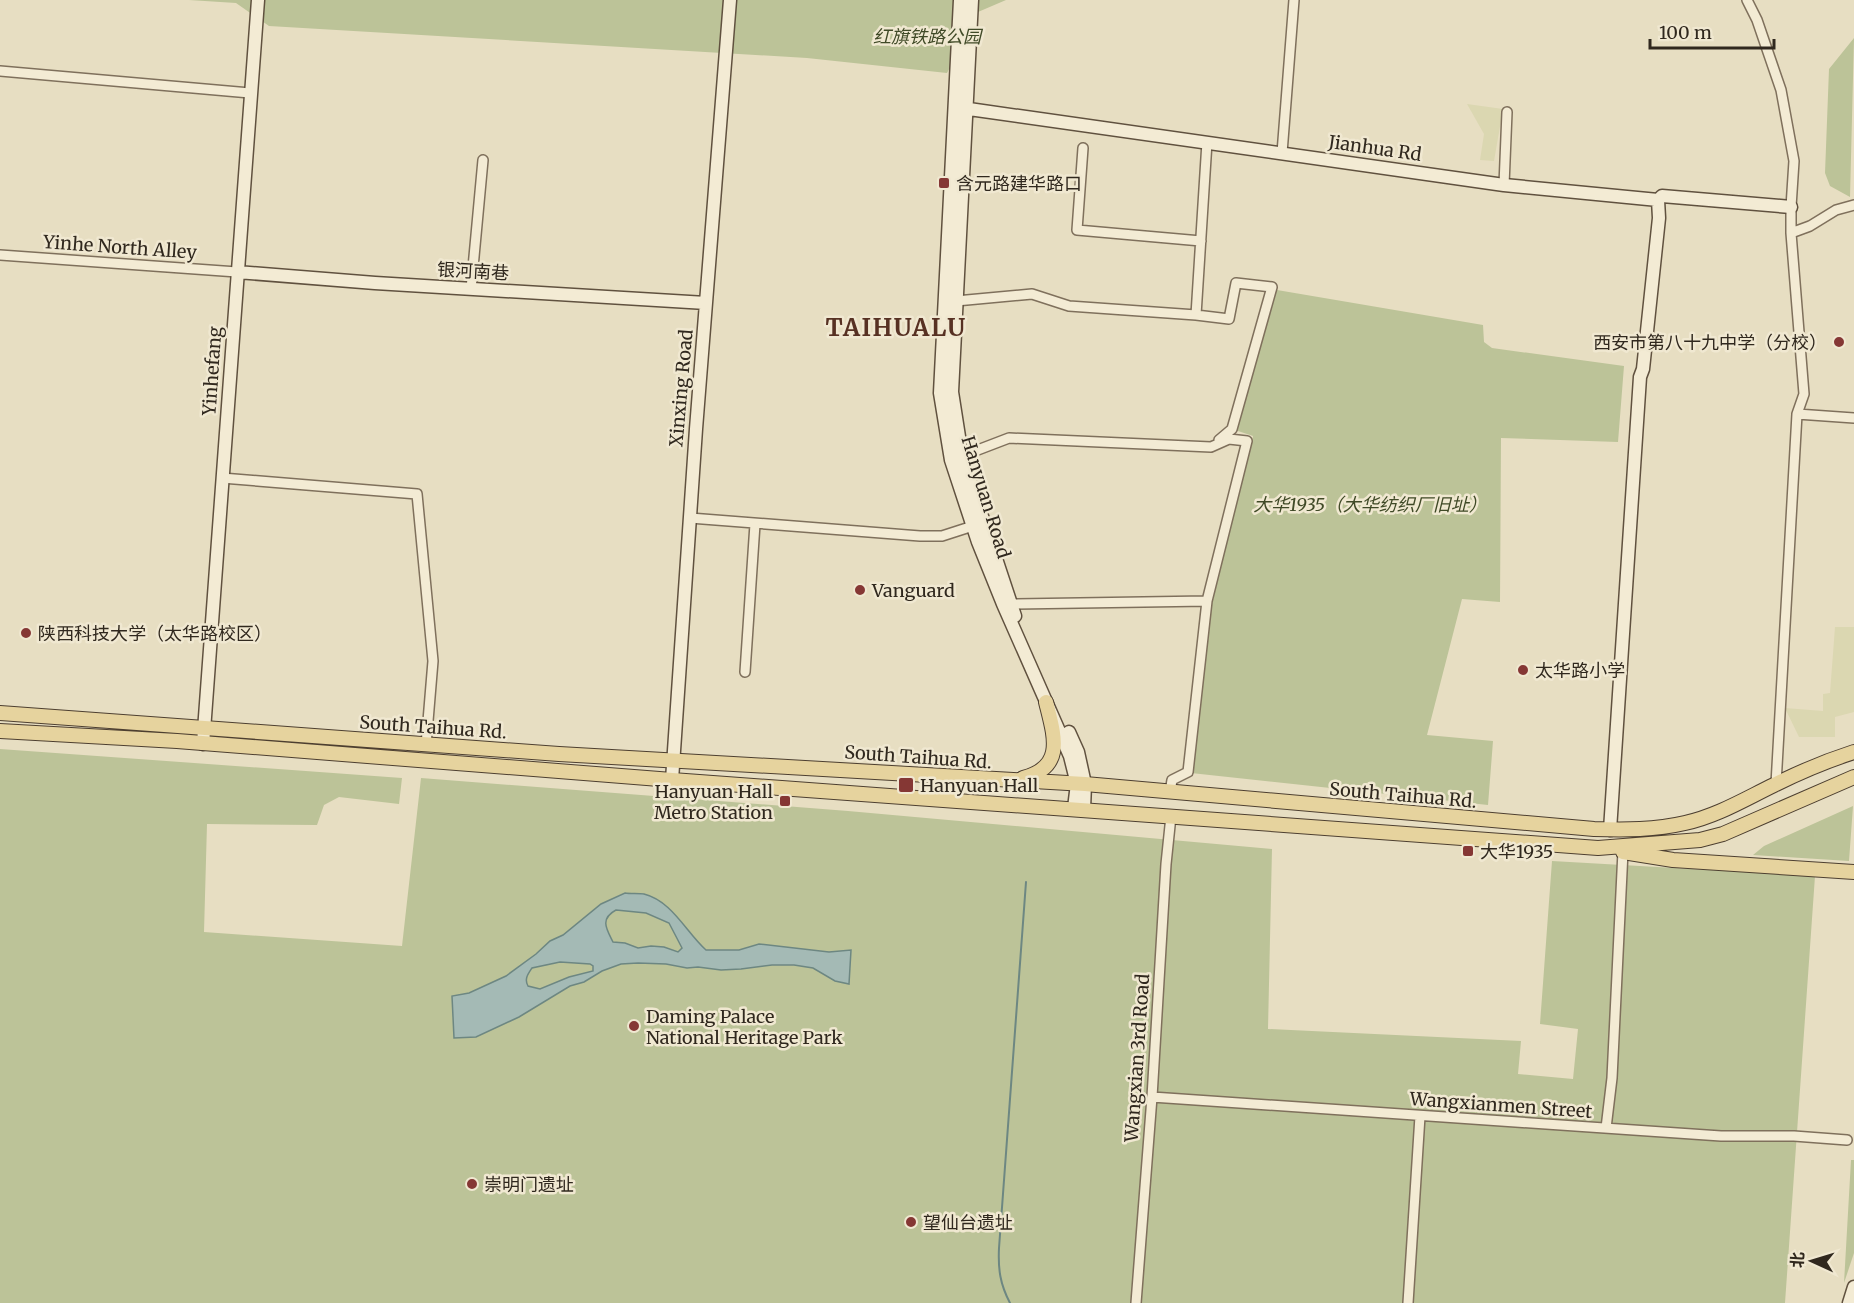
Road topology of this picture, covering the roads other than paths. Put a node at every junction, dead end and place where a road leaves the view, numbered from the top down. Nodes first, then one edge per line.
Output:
1 (258, 0) edge
2 (730, 0) edge
3 (960, 0) edge
4 (972, 0) edge
5 (1294, 0) edge
6 (1747, 0) edge
7 (0, 71) edge
8 (250, 93) junction
9 (961, 108) junction
10 (1507, 112) dead end
11 (1207, 142) junction
12 (1083, 148) dead end
13 (1282, 153) junction
14 (483, 160) dead end
15 (1504, 185) junction
16 (1658, 200) junction
17 (1854, 206) edge
18 (1791, 207) junction
19 (1791, 232) junction
20 (1201, 241) junction
21 (0, 255) edge
22 (237, 272) junction
23 (471, 289) junction
24 (956, 301) junction
25 (706, 303) junction
26 (1196, 315) junction
27 (1797, 414) junction
28 (1854, 418) edge
29 (1210, 447) junction
30 (962, 456) junction
31 (222, 478) junction
32 (690, 518) junction
33 (755, 524) junction
34 (973, 526) junction
35 (1207, 601) junction
36 (1011, 604) junction
37 (745, 672) dead end
38 (1046, 702) junction
39 (0, 713) edge
40 (203, 728) junction
41 (0, 731) edge
42 (203, 744) junction
43 (426, 745) junction
44 (1854, 752) edge
45 (674, 760) junction
46 (1854, 777) edge
47 (672, 780) junction
48 (1012, 781) junction
49 (1081, 784) junction
50 (1776, 784) junction
51 (1170, 792) junction
52 (1079, 809) junction
53 (1172, 816) junction
54 (1610, 830) junction
55 (1598, 848) junction
56 (1623, 852) junction
57 (1854, 873) edge
58 (1152, 1097) junction
59 (1420, 1116) junction
60 (1606, 1128) junction
61 (1847, 1140) dead end
62 (1854, 1287) edge
63 (1136, 1303) edge
64 (1408, 1303) edge
65 (1849, 1303) edge

1 - 8 street, Yinhefang
2 - 25 street, Xinxing Road
3 - 9 street, Hanyuan Road
4 - 9 street, Hanyuan Road
5 - 13 street
6 - 18 street
7 - 8 street
8 - 22 street, Yinhefang
9 - 11 street, Jianhua Rd
9 - 24 street, Hanyuan Road
9 - 34 street, Hanyuan Road
10 - 15 street
11 - 13 street, Jianhua Rd
11 - 20 street
12 - 20 street
13 - 15 street, Jianhua Rd
14 - 23 street
15 - 16 street, Jianhua Rd
16 - 18 street, Jianhua Rd
16 - 54 street
17 - 19 street
18 - 19 street
19 - 27 street
20 - 26 street
21 - 22 street, Yinhe North Alley
22 - 23 street, 银河南巷
22 - 31 street, Yinhefang
23 - 25 street, 银河南巷
24 - 26 street
24 - 30 street, Hanyuan Road
25 - 32 street, Xinxing Road
26 - 29 street
27 - 28 street
27 - 50 street
29 - 30 street
29 - 35 street
30 - 36 street, Hanyuan Road
31 - 40 street, Yinhefang
31 - 43 street
32 - 33 street
32 - 45 street, Xinxing Road
33 - 34 street
33 - 37 street
34 - 38 street, Hanyuan Road
35 - 36 street
35 - 51 street
36 - 49 street, Hanyuan Road
38 - 48 main road
38 - 49 street, Hanyuan Road
39 - 40 main road, South Taihua Rd.
40 - 42 street, Yinhefang
40 - 43 main road, South Taihua Rd.
41 - 42 main road, South Taihua Rd.
42 - 47 main road, South Taihua Rd.
43 - 45 main road, South Taihua Rd.
44 - 50 main road, South Taihua Rd.
45 - 47 street, Xinxing Road
45 - 48 main road, South Taihua Rd.
46 - 55 main road, South Taihua Rd.
47 - 52 main road, South Taihua Rd.
48 - 49 main road, South Taihua Rd.
49 - 51 main road, South Taihua Rd.
49 - 52 street, Hanyuan Road
50 - 54 main road, South Taihua Rd.
51 - 54 main road, South Taihua Rd.
52 - 53 main road, South Taihua Rd.
53 - 55 main road, South Taihua Rd.
53 - 58 street, Wangxian 3rd Road
55 - 56 main road
56 - 57 main road
56 - 60 street
58 - 59 street, Wangxianmen Street
58 - 63 street, Wangxian 3rd Road
59 - 60 street, Wangxianmen Street
59 - 64 street
60 - 61 street, Wangxianmen Street
62 - 65 street

